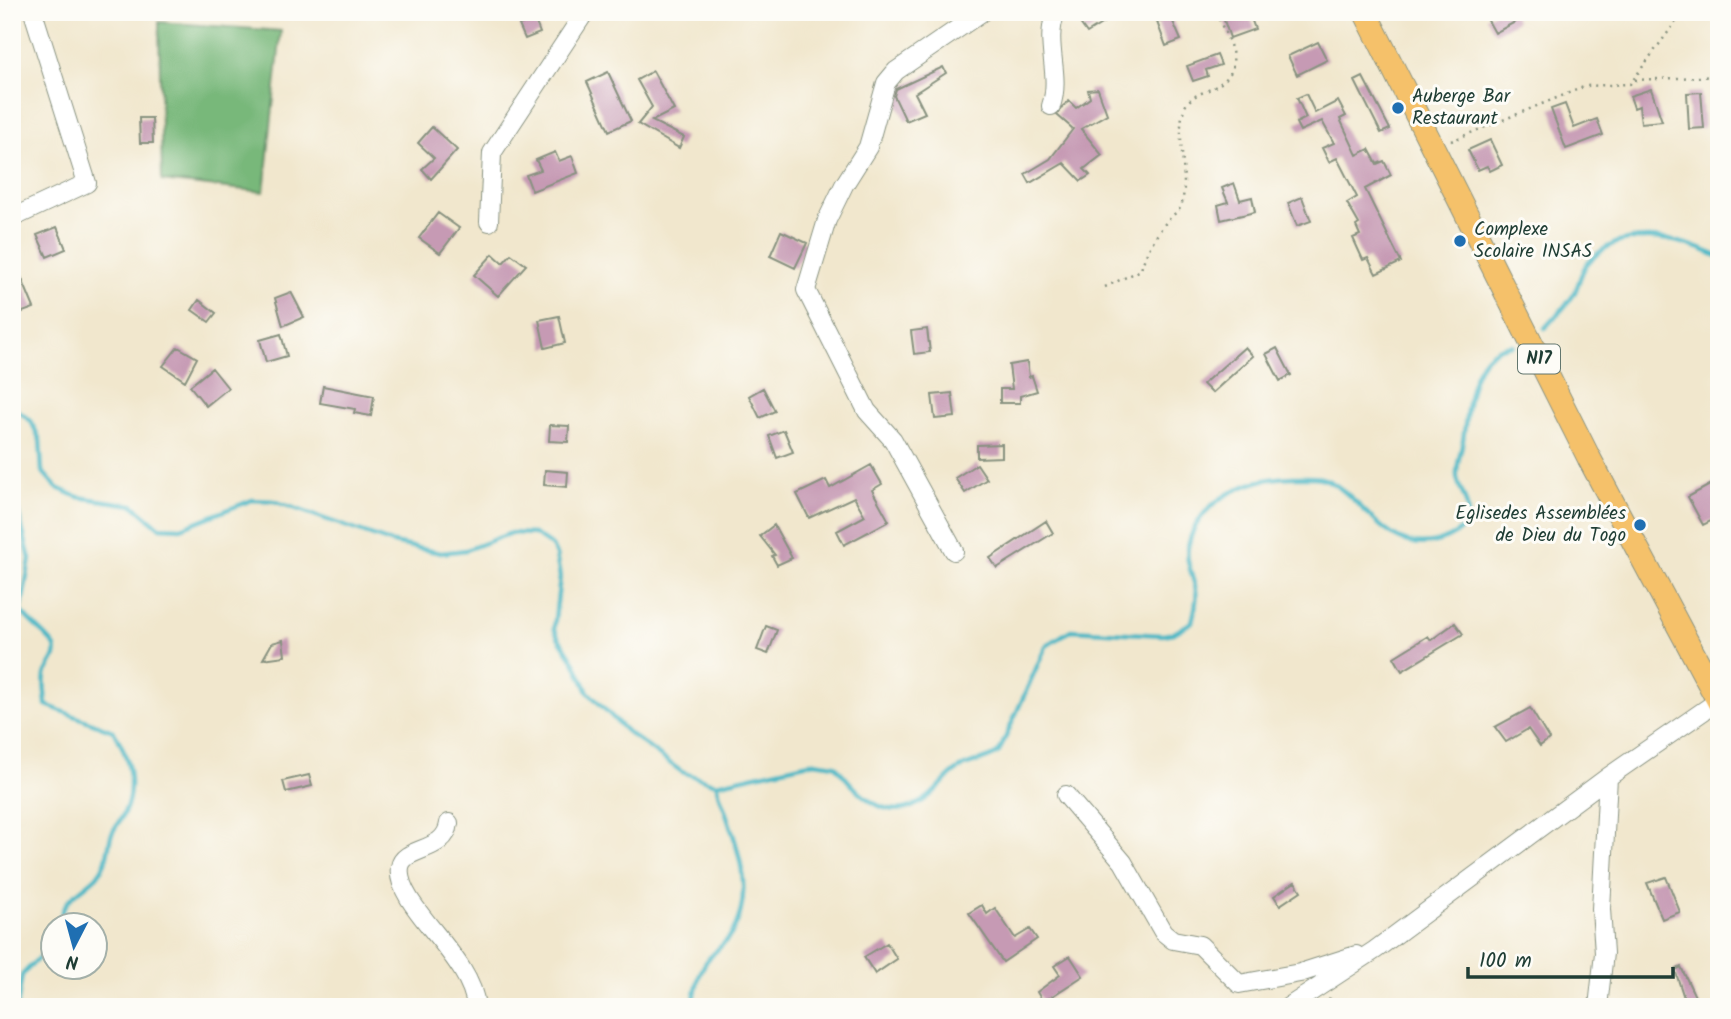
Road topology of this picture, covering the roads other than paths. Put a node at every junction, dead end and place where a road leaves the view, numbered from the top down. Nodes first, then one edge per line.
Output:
1 (33, 12) edge
2 (585, 12) edge
3 (982, 12) edge
4 (1056, 12) edge
5 (1365, 12) edge
6 (1051, 106) dead end
7 (12, 218) edge
8 (489, 222) dead end
9 (954, 551) dead end
10 (1718, 701) edge
11 (1608, 777) junction
12 (1066, 795) dead end
13 (449, 823) dead end
14 (1372, 952) junction
15 (476, 1007) edge
16 (1288, 1007) edge
17 (1598, 1007) edge

1 - 7 street
2 - 8 street
3 - 9 street
4 - 6 street
5 - 10 main road, N17
10 - 11 street
11 - 14 street
11 - 17 street
12 - 14 street
13 - 15 street
14 - 16 street

